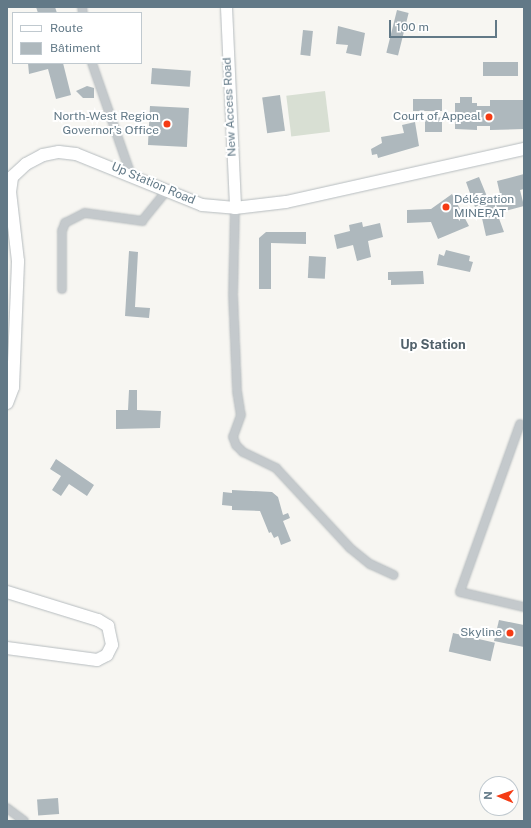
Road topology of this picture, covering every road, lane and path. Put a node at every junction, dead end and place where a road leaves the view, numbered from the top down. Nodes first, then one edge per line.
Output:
1 (226, 7) edge
2 (92, 64) edge
3 (524, 149) edge
4 (131, 175) junction
5 (167, 190) junction
6 (235, 208) junction
7 (62, 288) dead end
8 (7, 403) edge
9 (520, 424) dead end
10 (394, 575) dead end
11 (7, 592) edge
12 (523, 605) edge
13 (7, 648) edge
14 (7, 808) edge
15 (24, 821) edge

1 - 6 main road, New Access Road
2 - 4 street
3 - 6 highway, Up Station Road
4 - 5 highway, Up Station Road
4 - 8 highway, Up Station Road
5 - 6 highway, Up Station Road
5 - 7 street
6 - 10 street
9 - 12 street
11 - 13 highway
14 - 15 street

